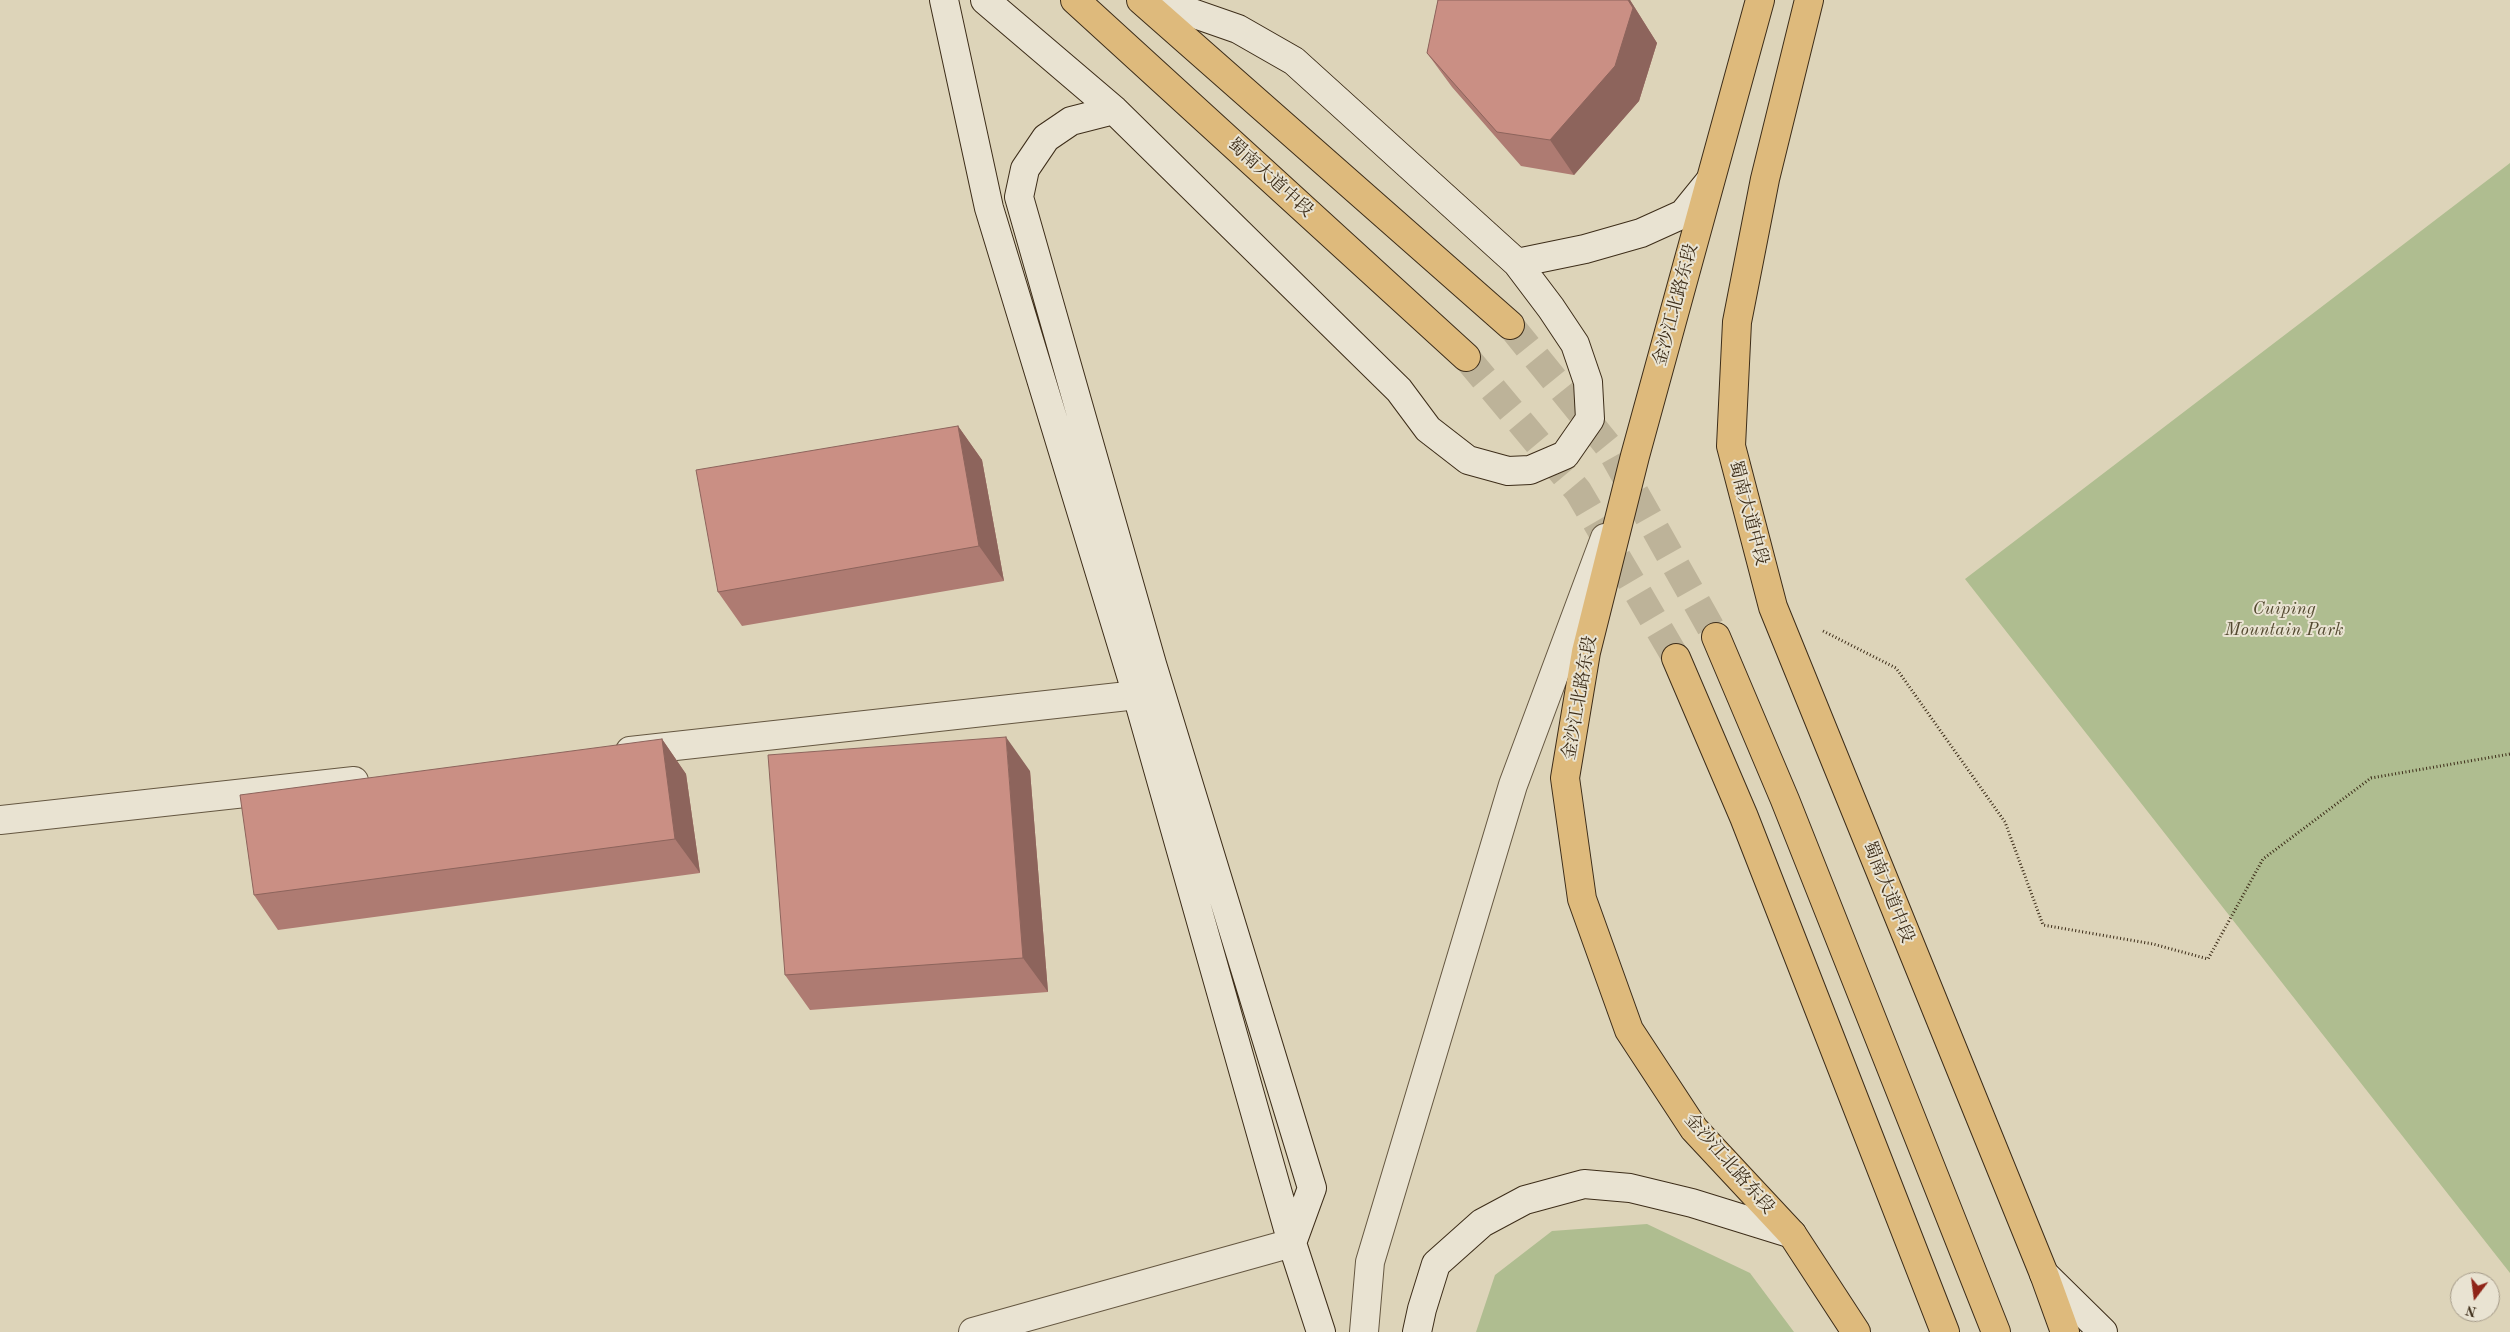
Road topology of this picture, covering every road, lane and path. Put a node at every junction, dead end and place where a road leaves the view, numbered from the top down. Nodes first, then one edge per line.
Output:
1 (944, 0) edge
2 (985, 0) edge
3 (1075, 0) edge
4 (1141, 0) edge
5 (1155, 0) edge
6 (1760, 0) edge
7 (1809, 0) edge
8 (1114, 110) junction
9 (1710, 182) junction
10 (1517, 263) junction
11 (1510, 325) tunnel mouth
12 (1466, 357) tunnel mouth
13 (1635, 456) junction
14 (1773, 607) junction
15 (1716, 637) tunnel mouth
16 (1676, 658) tunnel mouth
17 (1136, 694) junction
18 (603, 754) edge
19 (2510, 754) edge
20 (376, 779) edge
21 (0, 820) edge
22 (1792, 1234) junction
23 (1292, 1243) junction
24 (2044, 1274) junction
25 (972, 1332) edge
26 (1321, 1332) edge
27 (1364, 1332) edge
28 (1417, 1332) edge
29 (1856, 1332) edge
30 (1945, 1332) edge
31 (1996, 1332) edge
32 (2065, 1332) edge
33 (2103, 1332) edge

1 - 17 street
2 - 8 street
3 - 12 main road, 蜀南大道中段
4 - 11 main road
5 - 10 street
6 - 9 main road, 金沙江北路东段
7 - 14 main road, 蜀南大道中段
8 - 10 street
8 - 23 street
9 - 10 street
9 - 13 main road, 金沙江北路东段
13 - 22 main road, 金沙江北路东段
13 - 27 street
14 - 19 path
14 - 24 main road, 蜀南大道中段
15 - 31 main road
16 - 30 main road
17 - 18 street
17 - 23 street
20 - 21 street
22 - 28 street
22 - 29 main road, 金沙江北路东段
23 - 25 street
23 - 26 street
24 - 32 main road, 蜀南大道中段
24 - 33 street

